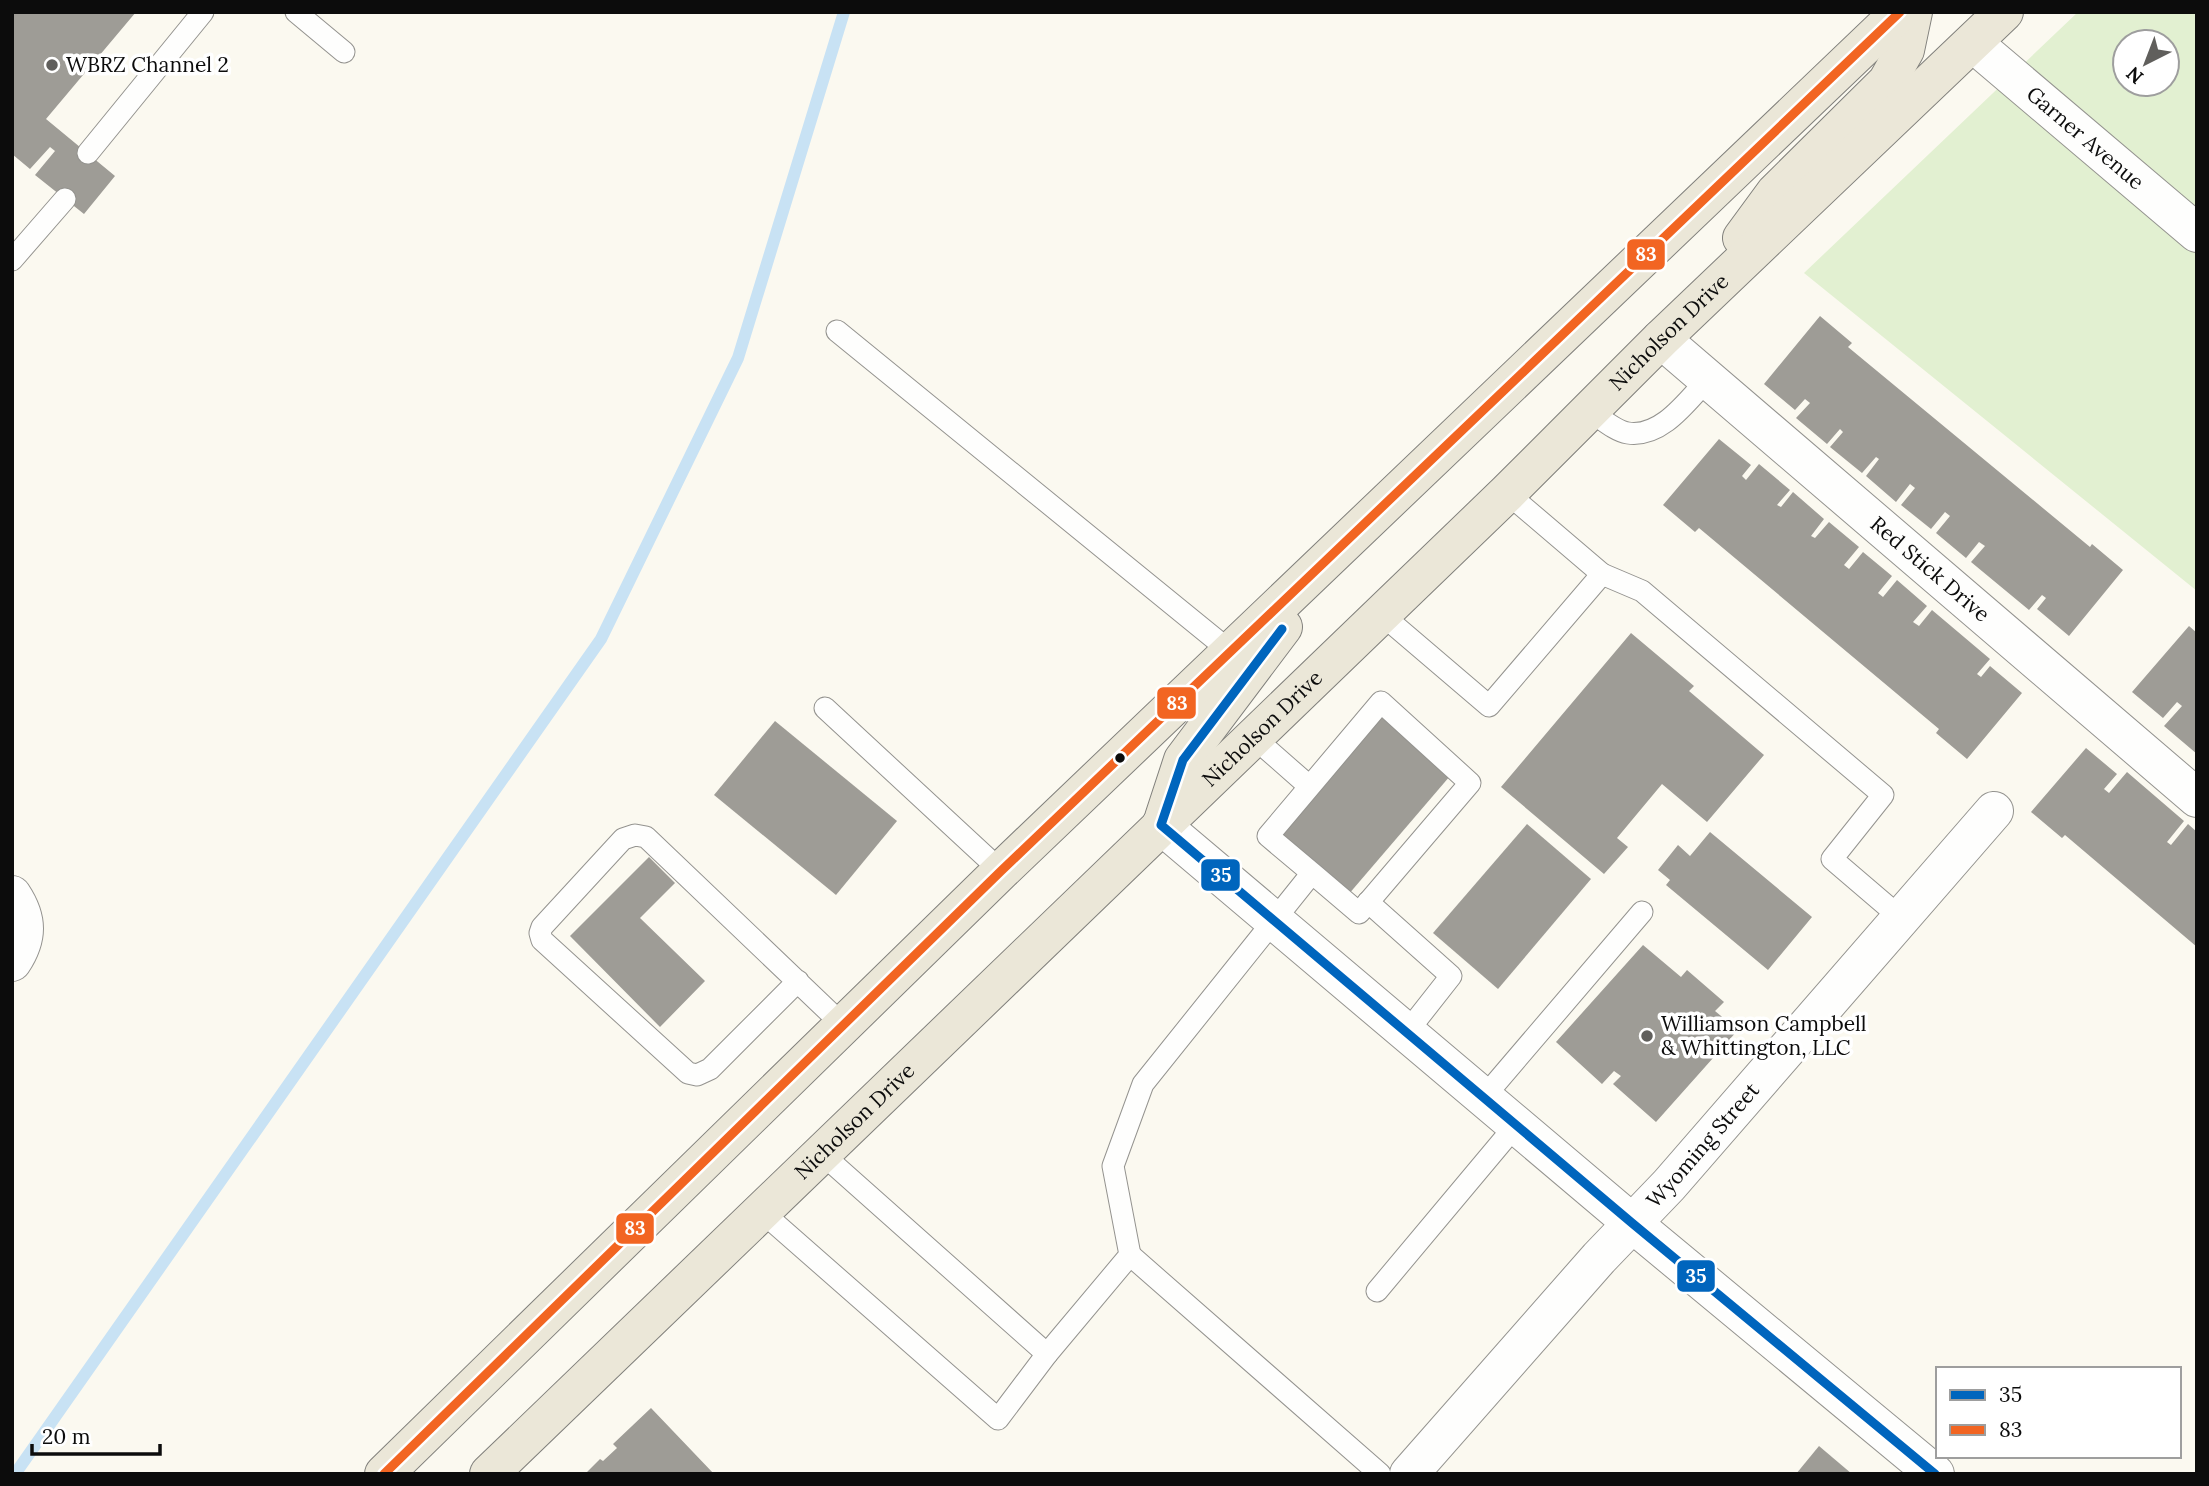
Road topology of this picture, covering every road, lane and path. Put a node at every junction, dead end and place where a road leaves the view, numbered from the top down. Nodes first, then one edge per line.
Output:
1 (203, 12) edge
2 (296, 12) edge
3 (1900, 12) edge
4 (1913, 12) edge
5 (2004, 12) edge
6 (1973, 43) junction
7 (344, 52) dead end
8 (88, 153) dead end
9 (65, 199) dead end
10 (2197, 233) edge
11 (12, 260) edge
12 (1673, 328) junction
13 (837, 331) dead end
14 (1709, 379) junction
15 (1590, 411) junction
16 (1507, 493) junction
17 (1347, 541) junction
18 (1602, 574) junction
19 (1380, 613) junction
20 (1231, 652) junction
21 (825, 708) dead end
22 (1252, 736) junction
23 (1307, 792) junction
24 (2197, 799) edge
25 (1994, 811) dead end
26 (1161, 825) junction
27 (1002, 871) junction
28 (1312, 873) junction
29 (1368, 902) junction
30 (17, 903) edge
31 (1642, 912) dead end
32 (1901, 918) junction
33 (1275, 919) junction
34 (12, 962) edge
35 (798, 981) junction
36 (844, 1026) junction
37 (1407, 1032) junction
38 (1484, 1097) junction
39 (1516, 1125) junction
40 (821, 1153) junction
41 (762, 1212) junction
42 (1632, 1223) junction
43 (1130, 1255) junction
44 (1377, 1292) dead end
45 (1046, 1354) junction
46 (384, 1474) edge
47 (489, 1474) edge
48 (1380, 1474) edge
49 (1409, 1474) edge
50 (1935, 1474) edge

1 - 8 lane
2 - 7 lane
3 - 17 main road
4 - 12 main road
5 - 6 main road, Nicholson Drive
6 - 10 street, Garner Avenue
6 - 12 main road, Nicholson Drive
9 - 11 lane
12 - 14 street, Red Stick Drive
12 - 15 main road, Nicholson Drive
13 - 20 lane
14 - 15 lane
14 - 24 street, Red Stick Drive
15 - 16 main road, Nicholson Drive
16 - 18 lane
16 - 19 main road, Nicholson Drive
17 - 20 main road
17 - 26 main road
18 - 19 lane
18 - 32 lane
19 - 22 main road, Nicholson Drive
20 - 27 main road
21 - 27 lane
22 - 23 lane
22 - 26 main road, Nicholson Drive
23 - 28 lane
23 - 29 lane
25 - 32 street, Wyoming Street
26 - 33 street
26 - 40 main road, Nicholson Drive
27 - 36 main road
28 - 29 lane
28 - 33 lane
29 - 37 lane
30 - 34 street
31 - 38 lane
32 - 42 street, Wyoming Street
33 - 37 street
33 - 43 lane
35 - 35 lane
35 - 36 lane
36 - 46 main road
37 - 38 street
38 - 39 street
39 - 42 street
39 - 44 lane
40 - 41 main road, Nicholson Drive
40 - 45 lane
41 - 45 lane
41 - 47 main road, Nicholson Drive
42 - 49 street, Wyoming Street
42 - 50 street
43 - 45 lane
43 - 48 lane

